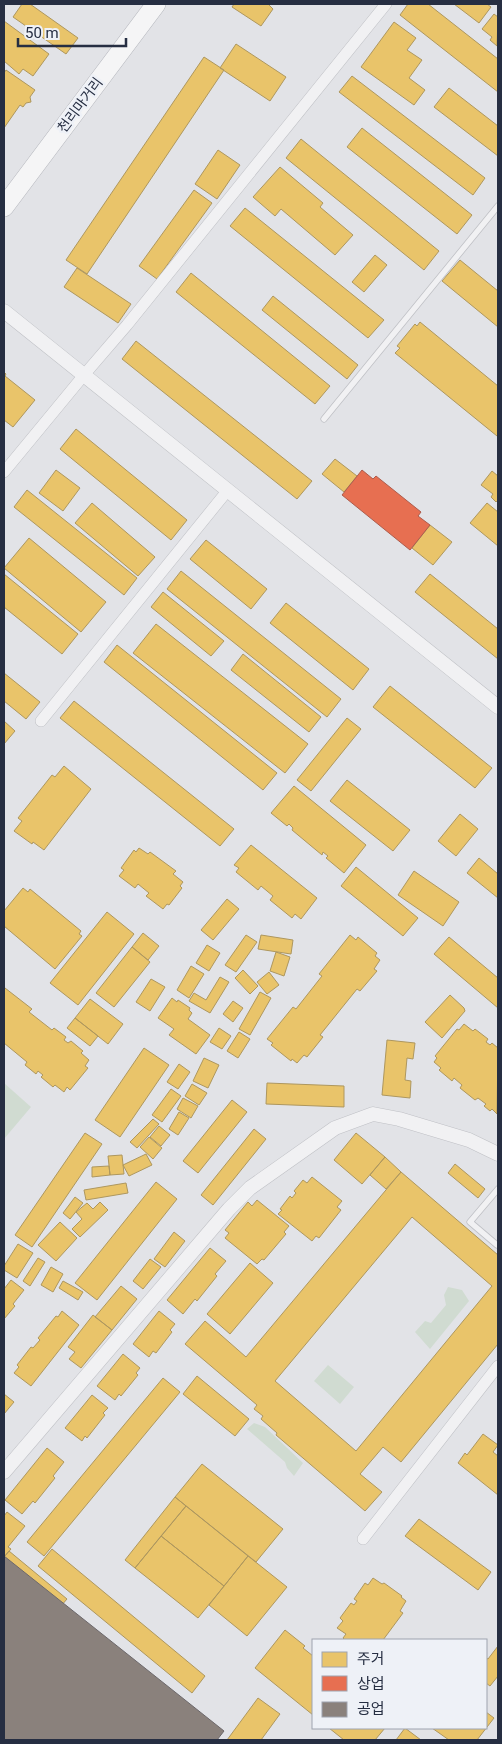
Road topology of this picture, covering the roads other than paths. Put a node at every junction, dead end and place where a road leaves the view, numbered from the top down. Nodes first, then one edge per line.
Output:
1 (156, 4) edge
2 (386, 4) edge
3 (498, 206) edge
4 (4, 207) edge
5 (4, 311) edge
6 (84, 375) junction
7 (324, 419) dead end
8 (4, 472) edge
9 (228, 490) junction
10 (498, 708) edge
11 (41, 720) dead end
12 (498, 1154) edge
13 (498, 1189) edge
14 (497, 1246) dead end
15 (498, 1366) edge
16 (4, 1472) edge
17 (364, 1539) dead end

1 - 4 highway, 천리마거리
2 - 6 street
3 - 7 lane
5 - 6 street
6 - 8 street
6 - 9 street
9 - 10 street
9 - 11 street
12 - 16 street
13 - 14 lane
15 - 17 street

